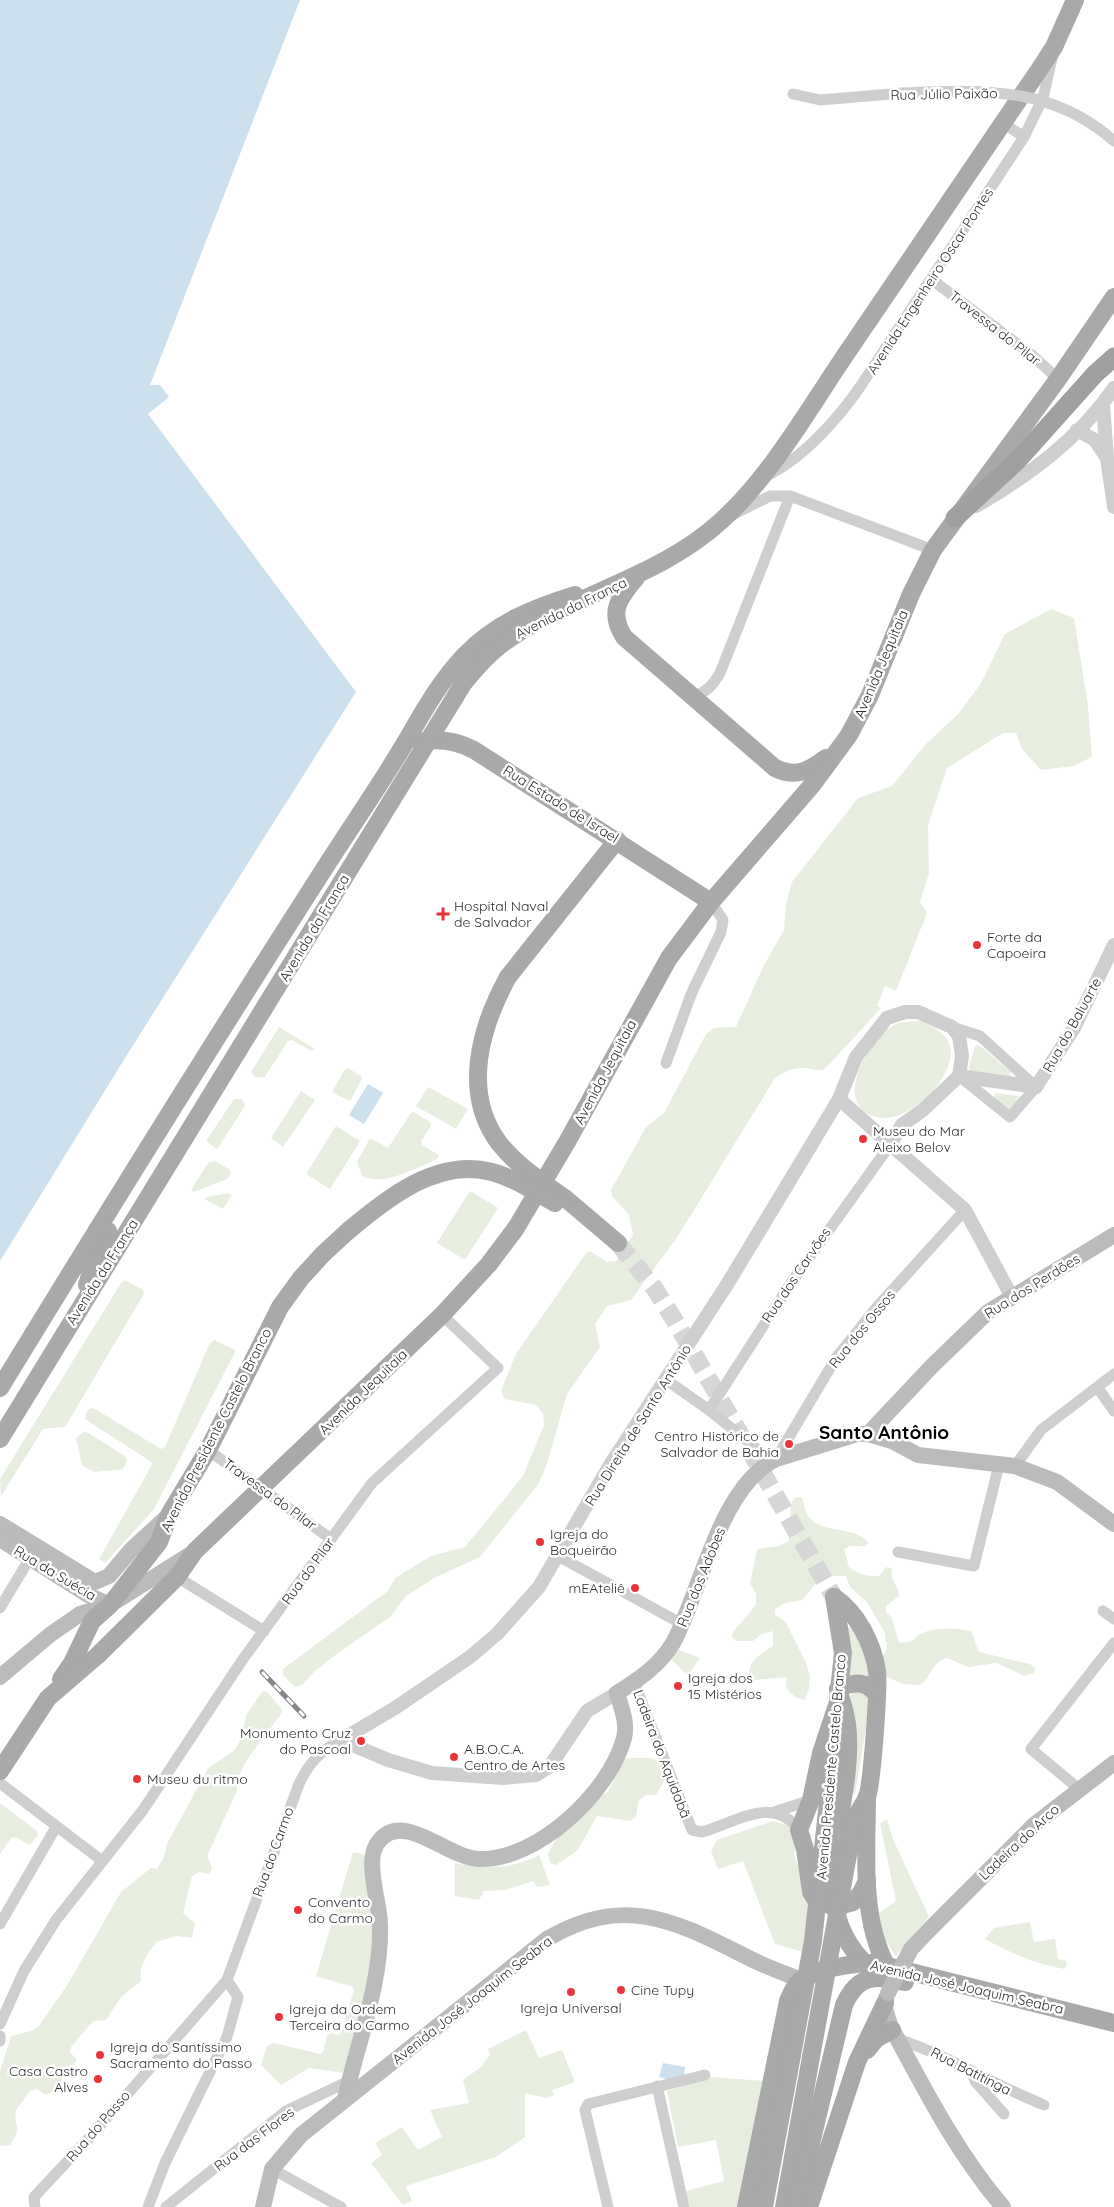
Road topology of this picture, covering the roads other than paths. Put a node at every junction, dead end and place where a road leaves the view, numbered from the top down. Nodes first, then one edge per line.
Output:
1 (1075, 0) edge
2 (1054, 47) junction
3 (793, 94) dead end
4 (1003, 123) junction
5 (1024, 137) junction
6 (1114, 141) edge
7 (931, 279) junction
8 (1114, 297) edge
9 (1114, 357) edge
10 (1058, 379) junction
11 (1114, 388) edge
12 (1103, 404) junction
13 (1077, 430) junction
14 (1107, 458) junction
15 (758, 480) junction
16 (790, 496) junction
17 (1114, 507) edge
18 (956, 518) junction
19 (722, 520) junction
20 (933, 550) junction
21 (640, 574) junction
22 (692, 696) junction
23 (429, 740) junction
24 (841, 747) junction
25 (401, 750) junction
26 (617, 840) junction
27 (711, 902) junction
28 (1114, 945) edge
29 (952, 1027) junction
30 (666, 1063) dead end
31 (959, 1076) junction
32 (1036, 1087) junction
33 (839, 1099) junction
34 (890, 1145) junction
35 (120, 1192) junction
36 (563, 1203) junction
37 (965, 1210) junction
38 (1114, 1236) edge
39 (618, 1243) tunnel mouth
40 (1012, 1297) junction
41 (85, 1299) junction
42 (442, 1315) junction
43 (1114, 1374) edge
44 (665, 1379) junction
45 (0, 1388) edge
46 (1098, 1388) junction
47 (893, 1408) junction
48 (709, 1410) junction
49 (1114, 1411) edge
50 (868, 1434) junction
51 (0, 1439) edge
52 (892, 1441) junction
53 (208, 1450) junction
54 (774, 1460) junction
55 (1007, 1465) junction
56 (263, 1488) junction
57 (169, 1515) junction
58 (0, 1524) edge
59 (1114, 1524) edge
60 (331, 1538) junction
61 (0, 1539) edge
62 (196, 1551) junction
63 (898, 1552) dead end
64 (558, 1556) junction
65 (30, 1558) junction
66 (177, 1577) junction
67 (110, 1605) junction
68 (0, 1608) edge
69 (1103, 1610) dead end
70 (1114, 1619) edge
71 (682, 1624) junction
72 (264, 1631) junction
73 (1114, 1643) edge
74 (0, 1677) edge
75 (634, 1682) junction
76 (616, 1694) junction
77 (876, 1694) junction
78 (838, 1695) junction
79 (48, 1698) junction
80 (340, 1740) junction
81 (1114, 1756) edge
82 (1109, 1767) edge
83 (0, 1771) edge
84 (0, 1783) edge
85 (1079, 1789) junction
86 (868, 1796) junction
87 (811, 1800) junction
88 (774, 1812) junction
89 (56, 1827) junction
90 (799, 1830) junction
91 (102, 1860) junction
92 (867, 1881) junction
93 (835, 1907) junction
94 (0, 1924) edge
95 (864, 1963) junction
96 (227, 1980) junction
97 (801, 1980) junction
98 (886, 1984) junction
99 (844, 2005) junction
100 (784, 2020) junction
101 (1114, 2023) edge
102 (0, 2024) edge
103 (840, 2029) junction
104 (895, 2034) junction
105 (1114, 2034) edge
106 (0, 2036) edge
107 (0, 2040) edge
108 (857, 2062) junction
109 (970, 2070) junction
110 (705, 2075) dead end
111 (349, 2081) junction
112 (657, 2086) junction
113 (345, 2099) junction
114 (1044, 2105) dead end
115 (1004, 2114) dead end
116 (272, 2170) junction
117 (35, 2207) edge
118 (148, 2207) edge
119 (166, 2207) edge
120 (264, 2207) edge
121 (341, 2207) edge
122 (608, 2207) edge
123 (684, 2207) edge
124 (746, 2207) edge
125 (764, 2207) edge
126 (784, 2207) edge
127 (796, 2207) edge
128 (809, 2207) edge
129 (1003, 2207) edge

1 - 2 main road, Avenida Engenheiro Oscar Pontes
2 - 4 main road, Avenida Engenheiro Oscar Pontes
2 - 5 street, Avenida Engenheiro Oscar Pontes
3 - 6 street, Rua Júlio Paixão, bridge
4 - 5 street
4 - 15 main road, Avenida Engenheiro Oscar Pontes
5 - 7 street, Avenida Engenheiro Oscar Pontes
7 - 10 street, Travessa do Pilar
7 - 15 street, Avenida Engenheiro Oscar Pontes
8 - 10 main road, Avenida Jequitaia
9 - 18 highway
10 - 18 main road, Avenida Jequitaia
11 - 12 street
12 - 13 street
12 - 14 street
13 - 14 street
13 - 18 street
14 - 17 street
15 - 19 main road, Avenida Engenheiro Oscar Pontes
16 - 19 street
16 - 20 street
16 - 22 street
18 - 20 main road, Avenida Jequitaia
19 - 21 main road, Avenida Engenheiro Oscar Pontes
20 - 24 main road, Avenida Jequitaia
21 - 22 main road
21 - 23 main road, Avenida da França
21 - 25 main road, Avenida da França
22 - 24 main road
23 - 25 main road, Rua Estado de Israel
23 - 26 main road, Rua Estado de Israel
23 - 41 main road, Avenida da França
24 - 27 main road, Avenida Jequitaia
25 - 35 main road, Avenida da França
26 - 27 main road, Rua Estado de Israel
26 - 36 main road, Avenida Presidente Castelo Branco, bridge
27 - 30 street
27 - 42 main road, Avenida Jequitaia
28 - 32 street, Rua do Baluarte
29 - 31 street
29 - 32 street
29 - 33 street, Rua Direita de Santo Antônio
31 - 32 street, Rua do Baluarte
31 - 32 street
31 - 34 street
33 - 34 street
33 - 44 street, Rua Direita de Santo Antônio
34 - 37 street
34 - 48 street, Rua dos Carvões
35 - 41 main road
35 - 45 main road, Avenida da França
36 - 39 main road, Avenida Presidente Castelo Branco
36 - 53 main road, Avenida Presidente Castelo Branco, bridge
37 - 40 street
37 - 54 street, Rua dos Ossos
38 - 40 main road, Rua dos Perdões
40 - 47 main road, Rua dos Perdões
41 - 51 main road, Avenida da França
42 - 56 main road, Avenida Jequitaia
42 - 60 street, Rua do Pilar
43 - 46 street
44 - 48 street
44 - 64 street, Rua Direita de Santo Antônio
46 - 49 street
46 - 55 street
47 - 50 main road, Rua dos Perdões
47 - 52 main road
48 - 54 street
50 - 52 main road
50 - 54 main road, Rua dos Adobes
52 - 55 main road
53 - 56 street, Travessa do Pilar
53 - 57 main road, Avenida Presidente Castelo Branco
54 - 71 main road, Rua dos Adobes
55 - 59 main road
55 - 63 street
56 - 60 street, Travessa do Pilar
56 - 62 main road, Avenida Jequitaia
57 - 58 main road, Rua da Suécia
57 - 67 main road, Avenida Presidente Castelo Branco
60 - 72 street, Rua do Pilar
61 - 65 main road, Rua da Suécia
62 - 66 main road, Avenida Jequitaia
62 - 67 main road
64 - 71 street
64 - 80 street, Rua Direita de Santo Antônio
65 - 67 main road, Rua da Suécia
65 - 68 street
66 - 72 street
66 - 79 main road, Avenida Jequitaia
67 - 74 main road
67 - 79 main road, Avenida Presidente Castelo Branco
69 - 70 street
71 - 75 main road, Rua dos Adobes
72 - 91 street, Rua do Pilar
73 - 85 street
75 - 76 main road, Rua dos Adobes
75 - 88 street, Ladeira do Aquidabã
76 - 80 street
76 - 111 main road
77 - 78 main road
77 - 78 main road, Avenida Presidente Castelo Branco
77 - 86 main road, Avenida Presidente Castelo Branco
78 - 87 main road
78 - 93 main road
78 - 125 main road, Avenida Presidente Castelo Branco, bridge
79 - 83 main road, Avenida Jequitaia
80 - 96 street, Rua do Carmo
81 - 82 street
82 - 85 main road, Ladeira do Arco
84 - 89 street
85 - 98 main road, Ladeira do Arco, bridge
86 - 92 main road
86 - 126 main road, Avenida Presidente Castelo Branco, bridge
87 - 88 street, Ladeira do Aquidabã
87 - 90 main road
88 - 90 street
89 - 91 street
89 - 94 street
90 - 93 main road
91 - 102 street, Rua do Pilar
92 - 93 main road
92 - 98 main road
93 - 95 main road
95 - 97 main road, Avenida José Joaquim Seabra
95 - 98 main road, Avenida José Joaquim Seabra
96 - 117 street, Rua do Passo
96 - 118 street
97 - 99 main road
97 - 100 main road
97 - 113 main road, Avenida José Joaquim Seabra
98 - 99 main road, Avenida José Joaquim Seabra
98 - 101 main road, Avenida José Joaquim Seabra
98 - 104 main road
98 - 105 main road, Avenida José Joaquim Seabra
98 - 108 main road
99 - 103 main road
100 - 103 main road
100 - 124 main road
103 - 127 main road
104 - 108 main road
104 - 109 street, Rua Batitinga
104 - 129 main road
106 - 107 street
108 - 128 main road
109 - 114 street, Rua Batitinga
109 - 115 street
110 - 112 street
111 - 113 main road
111 - 119 street, Rua das Flores
112 - 122 street
112 - 123 street
113 - 116 main road, Avenida José Joaquim Seabra
116 - 120 main road, Avenida José Joaquim Seabra
116 - 121 street

